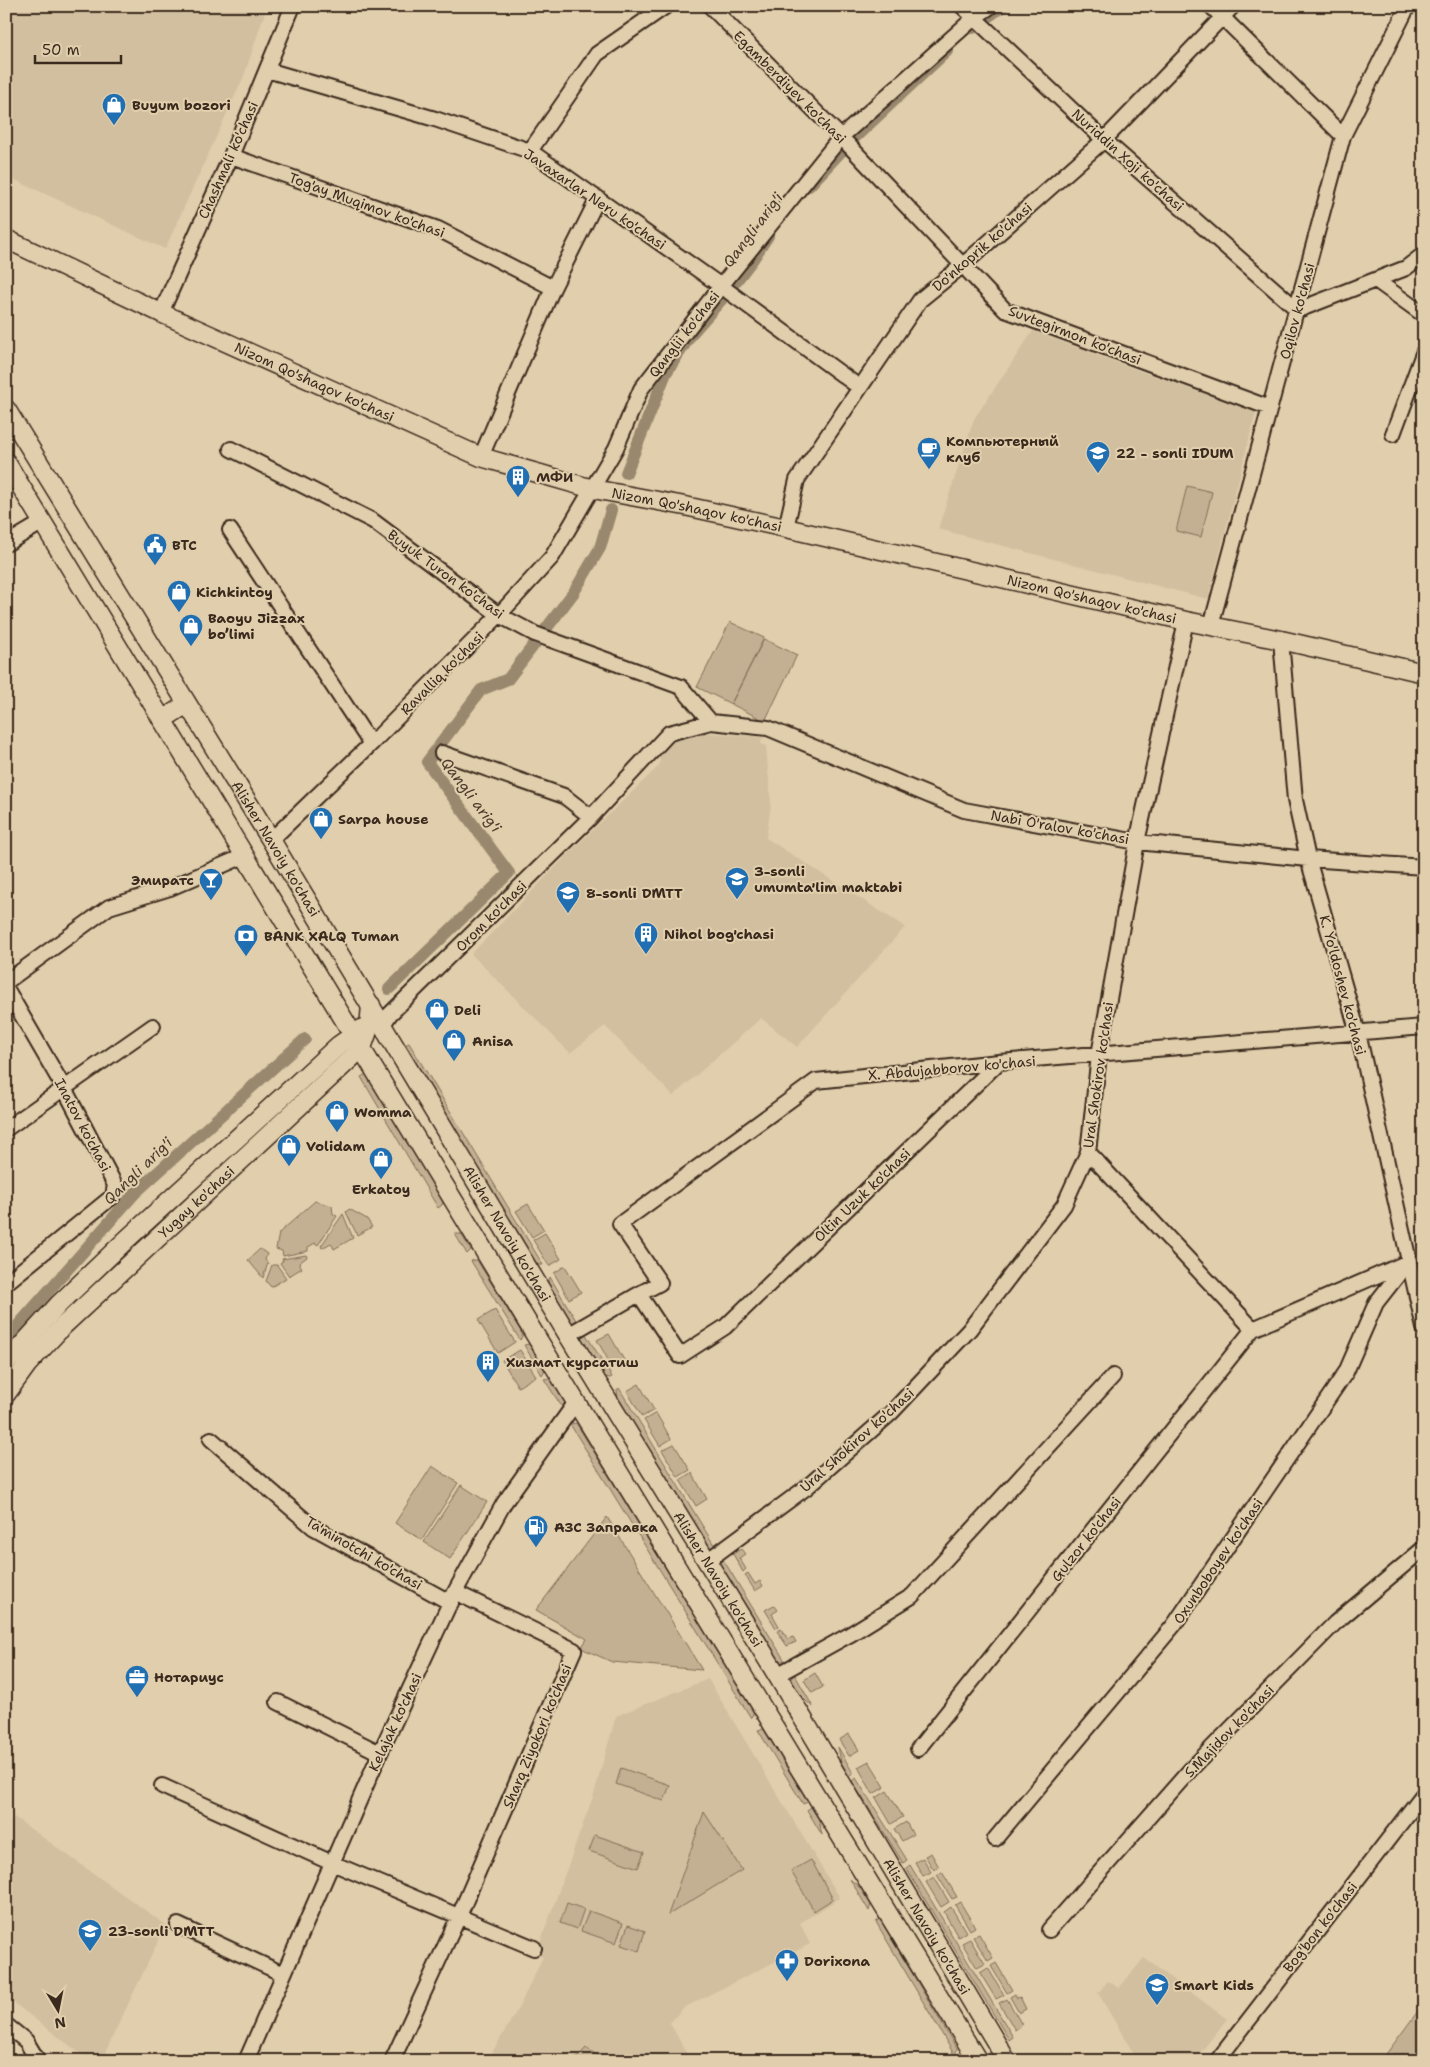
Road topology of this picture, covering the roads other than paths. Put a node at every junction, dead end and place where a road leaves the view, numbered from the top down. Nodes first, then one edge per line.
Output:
1 (293, 6) edge
2 (666, 6) edge
3 (710, 6) edge
4 (962, 6) edge
5 (990, 6) edge
6 (1211, 6) edge
7 (1233, 6) edge
8 (1408, 6) edge
9 (1222, 18) junction
10 (979, 22) junction
11 (268, 70) junction
12 (1343, 136) junction
13 (1104, 140) junction
14 (845, 142) junction
15 (530, 151) junction
16 (231, 156) junction
17 (598, 198) junction
18 (6, 239) edge
19 (1424, 254) edge
20 (963, 265) junction
21 (1377, 281) junction
22 (553, 288) junction
23 (725, 290) junction
24 (1298, 310) junction
25 (161, 313) junction
26 (1424, 315) edge
27 (1424, 351) edge
28 (859, 387) junction
29 (6, 408) edge
30 (1270, 408) junction
31 (1393, 434) dead end
32 (231, 449) dead end
33 (481, 457) junction
34 (6, 462) edge
35 (593, 489) junction
36 (43, 522) junction
37 (786, 528) junction
38 (230, 530) dead end
39 (6, 544) edge
40 (499, 616) junction
41 (1186, 621) junction
42 (1212, 626) junction
43 (1280, 640) junction
44 (1424, 673) edge
45 (187, 704) junction
46 (162, 720) junction
47 (711, 722) junction
48 (372, 744) junction
49 (442, 753) dead end
50 (591, 817) junction
51 (271, 840) junction
52 (1136, 842) junction
53 (244, 856) junction
54 (1308, 859) junction
55 (1424, 867) edge
56 (6, 982) edge
57 (6, 988) edge
58 (153, 1026) dead end
59 (1424, 1028) edge
60 (1358, 1033) junction
61 (367, 1034) junction
62 (1100, 1055) junction
63 (999, 1062) junction
64 (64, 1088) junction
65 (6, 1129) edge
66 (1088, 1152) junction
67 (1408, 1261) junction
68 (6, 1283) edge
69 (639, 1294) junction
70 (1424, 1328) edge
71 (1253, 1329) junction
72 (568, 1335) junction
73 (6, 1363) edge
74 (1113, 1376) dead end
75 (6, 1394) edge
76 (576, 1402) junction
77 (211, 1439) dead end
78 (1424, 1548) edge
79 (707, 1561) junction
80 (453, 1597) junction
81 (777, 1676) junction
82 (278, 1702) dead end
83 (818, 1744) junction
84 (918, 1749) dead end
85 (380, 1753) junction
86 (793, 1759) junction
87 (162, 1786) dead end
88 (1424, 1792) edge
89 (995, 1839) dead end
90 (332, 1864) junction
91 (459, 1916) junction
92 (178, 1925) dead end
93 (1049, 1930) dead end
94 (534, 1948) dead end
95 (283, 1974) junction
96 (6, 2025) edge
97 (38, 2061) edge
98 (246, 2061) edge
99 (392, 2061) edge
100 (978, 2061) edge
101 (1007, 2061) edge
102 (1216, 2061) edge

1 - 11 street, Chashmali ko'chasi
2 - 15 street
3 - 14 street, Egamberdiyev ko'chasi
4 - 10 street, Nuriddin Xoji ko'chasi
5 - 10 street, Qanglii ko'chasi
6 - 9 street
7 - 9 street, Do'nkoprik ko'chasi
8 - 12 street, Oqilov ko'chasi
9 - 12 street
9 - 13 street, Do'nkoprik ko'chasi
10 - 13 street, Nuriddin Xoji ko'chasi
10 - 14 street, Qanglii ko'chasi
11 - 15 street, Javaxarlar Neru ko'chasi
11 - 16 street, Chashmali ko'chasi
12 - 24 street, Oqilov ko'chasi
13 - 20 street, Do'nkoprik ko'chasi
13 - 24 street, Nuriddin Xoji ko'chasi
14 - 20 street, Suvtegirmon ko'chasi
14 - 23 street, Qanglii ko'chasi
15 - 17 street, Javaxarlar Neru ko'chasi
16 - 22 street, Tog'ay Muqimov ko'chasi
16 - 25 street, Chashmali ko'chasi
17 - 22 street
17 - 23 street, Javaxarlar Neru ko'chasi
18 - 25 main road, Nizom Qo'shaqov ko'chasi
19 - 21 street
20 - 28 street, Do'nkoprik ko'chasi
20 - 30 street, Suvtegirmon ko'chasi
21 - 24 street
21 - 26 street
22 - 33 street
23 - 28 street, Javaxarlar Neru ko'chasi
23 - 35 street, Qanglii ko'chasi
24 - 30 street, Oqilov ko'chasi
25 - 33 main road, Nizom Qo'shaqov ko'chasi
27 - 31 street
28 - 37 street, Do'nkoprik ko'chasi
29 - 45 main road, Alisher Navoiy ko'chasi
30 - 42 street, Oqilov ko'chasi
32 - 40 street, Buyuk Turon ko'chasi
33 - 35 main road, Nizom Qo'shaqov ko'chasi
34 - 36 main road, Alisher Navoiy ko'chasi
35 - 37 main road, Nizom Qo'shaqov ko'chasi
35 - 40 street, Ravalliq ko'chasi
36 - 39 street
36 - 46 main road, Alisher Navoiy ko'chasi
37 - 41 main road, Nizom Qo'shaqov ko'chasi
38 - 48 street
40 - 47 street, Buyuk Turon ko'chasi
40 - 48 street, Ravalliq ko'chasi
41 - 42 main road, Nizom Qo'shaqov ko'chasi
41 - 52 street, Ural Shokirov ko'chasi
42 - 43 main road, Nizom Qo'shaqov ko'chasi
43 - 44 main road, Nizom Qo'shaqov ko'chasi
43 - 54 street, K. Yo'ldoshev ko'chasi
45 - 46 main road
45 - 51 main road, Alisher Navoiy ko'chasi
46 - 53 main road, Alisher Navoiy ko'chasi
47 - 50 street, Orom ko'chasi
47 - 52 street, Nabi O'ralov ko'chasi
48 - 51 street, Ravalliq ko'chasi
49 - 50 street
50 - 61 street, Orom ko'chasi
51 - 61 main road, Alisher Navoiy ko'chasi
52 - 54 street, Nabi O'ralov ko'chasi
52 - 62 street, Ural Shokirov ko'chasi
53 - 56 street
53 - 61 main road, Alisher Navoiy ko'chasi
54 - 55 street, Nabi O'ralov ko'chasi
54 - 60 street, K. Yo'ldoshev ko'chasi
57 - 64 street, Inatov ko'chasi
58 - 64 street
59 - 60 street, X. Abdujabborov ko'chasi
60 - 62 street, X. Abdujabborov ko'chasi
60 - 67 street, K. Yo'ldoshev ko'chasi
61 - 72 main road, Alisher Navoiy ko'chasi
61 - 73 main road, Yugay ko'chasi
61 - 75 main road, Yugay ko'chasi
61 - 76 main road, Alisher Navoiy ko'chasi
62 - 63 street, X. Abdujabborov ko'chasi
62 - 66 street, Ural Shokirov ko'chasi
63 - 69 street, Oltin Uzuk ko'chasi
63 - 69 street, X. Abdujabborov ko'chasi
64 - 65 street
64 - 68 street, Inatov ko'chasi
66 - 71 street
66 - 79 street, Ural Shokirov ko'chasi
67 - 70 street, K. Yo'ldoshev ko'chasi
67 - 71 street, Gulzor ko'chasi
67 - 89 street, Oxunboboyev ko'chasi
69 - 72 street
71 - 84 street, Gulzor ko'chasi
72 - 79 main road, Alisher Navoiy ko'chasi
74 - 81 street
76 - 80 street, Kelajak ko'chasi
76 - 86 main road, Alisher Navoiy ko'chasi
77 - 80 street, Ta'minotchi ko'chasi
78 - 93 street, S.Majidov ko'chasi
79 - 81 main road, Alisher Navoiy ko'chasi
80 - 85 street, Kelajak ko'chasi
80 - 91 street, Sharq Ziyokori ko'chasi
81 - 83 main road, Alisher Navoiy ko'chasi
82 - 85 street
83 - 86 main road
83 - 101 main road, Alisher Navoiy ko'chasi
85 - 90 street, Kelajak ko'chasi
86 - 100 main road, Alisher Navoiy ko'chasi
87 - 90 street
88 - 102 street, Bog'bon ko'chasi
90 - 91 street
90 - 95 street, Kelajak ko'chasi
91 - 94 street
91 - 99 street, Sharq Ziyokori ko'chasi
92 - 95 street
95 - 98 street, Kelajak ko'chasi
96 - 97 street

